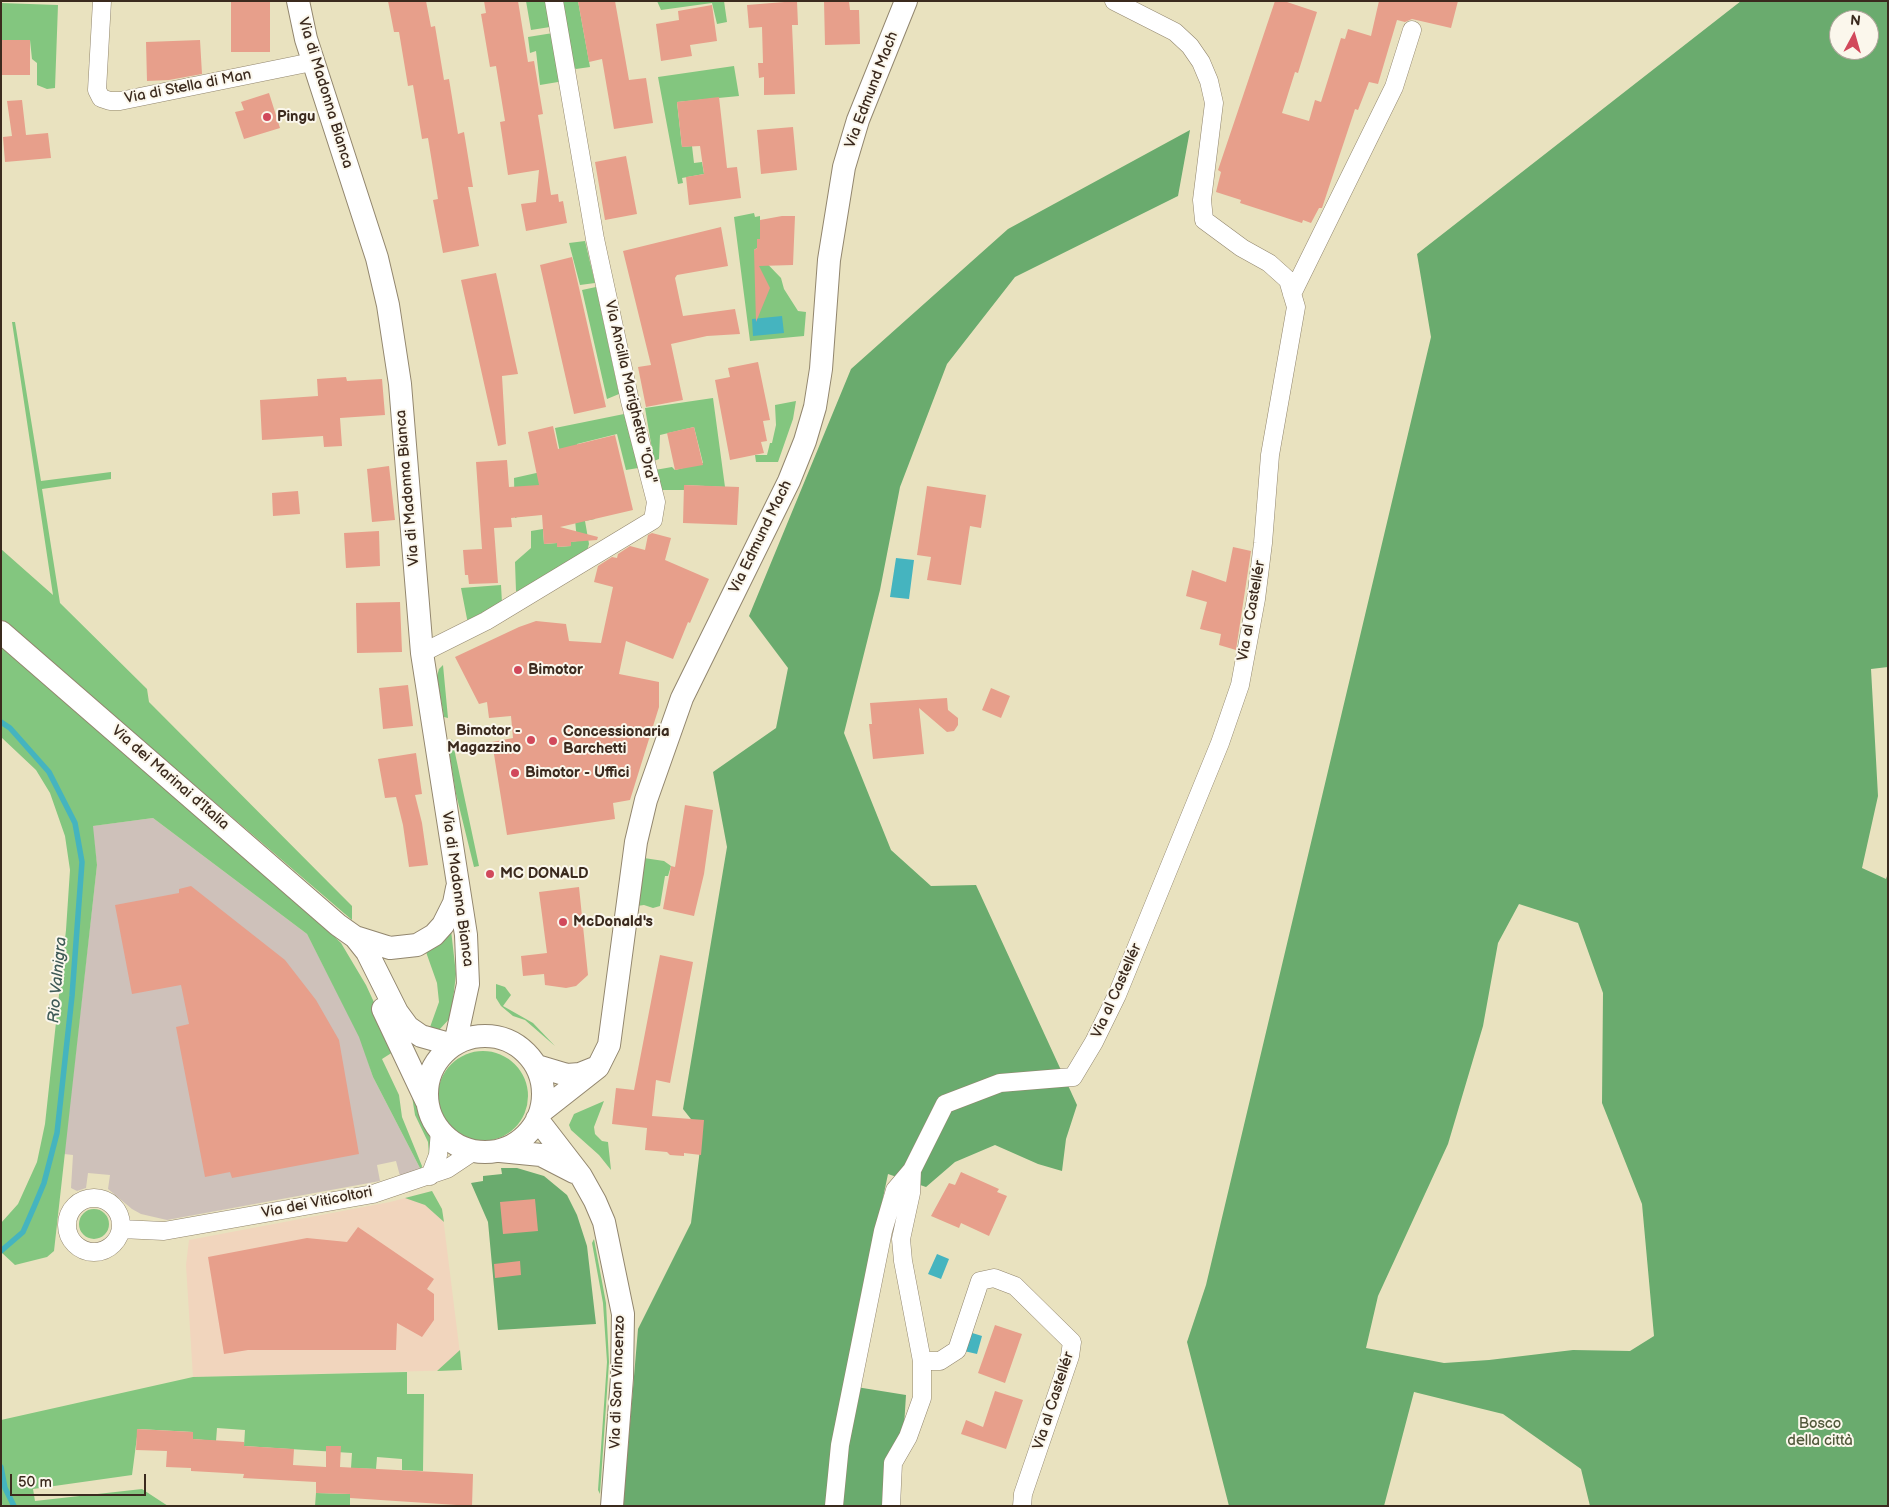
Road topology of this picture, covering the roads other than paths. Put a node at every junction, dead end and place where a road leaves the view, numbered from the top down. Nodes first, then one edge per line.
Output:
1 (102, 1) edge
2 (298, 1) edge
3 (554, 1) edge
4 (906, 1) edge
5 (1114, 1) edge
6 (1412, 30) dead end
7 (312, 62) junction
8 (1292, 294) junction
9 (1, 632) edge
10 (422, 653) junction
11 (459, 883) junction
12 (347, 931) junction
13 (468, 984) junction
14 (502, 1038) junction
15 (454, 1045) junction
16 (537, 1066) junction
17 (598, 1067) junction
18 (426, 1100) junction
19 (540, 1115) junction
20 (440, 1131) junction
21 (474, 1151) junction
22 (498, 1151) junction
23 (912, 1170) junction
24 (430, 1176) junction
25 (581, 1176) junction
26 (121, 1229) dead end
27 (922, 1360) junction
28 (612, 1506) edge
29 (834, 1506) edge
30 (891, 1506) edge
31 (1022, 1506) edge

1 - 7 street, Via di Stella di Man
2 - 7 main road, Via di Madonna Bianca
3 - 10 street, Via Ancilla Marighetto "Ora"
4 - 17 main road, Via Edmund Mach
5 - 8 street, Via al Castellér
6 - 8 street
7 - 10 main road, Via di Madonna Bianca
8 - 23 street, Via al Castellér
9 - 12 main road, Via dei Marinai d'Italia
10 - 11 main road, Via di Madonna Bianca
11 - 12 main road
11 - 13 main road, Via di Madonna Bianca
12 - 15 main road, Via dei Marinai d'Italia
12 - 18 main road, Via dei Marinai d'Italia
13 - 14 main road, Via di Madonna Bianca
13 - 15 main road, Via di Madonna Bianca
14 - 15 main road
14 - 16 main road
15 - 18 main road
16 - 17 main road
16 - 19 main road
17 - 19 main road, Via Edmund Mach
18 - 20 main road
19 - 22 main road
19 - 25 main road, Via di San Vincenzo
20 - 21 main road
20 - 24 street
21 - 22 main road
21 - 24 street, Via dei Viticoltori
22 - 25 main road
23 - 27 street, Via al Castellér
23 - 29 street, Via al Castellér
24 - 26 street, Via dei Viticoltori
25 - 28 main road, Via di San Vincenzo
27 - 30 street, Via al Castellér
27 - 31 street, Via al Castellér

